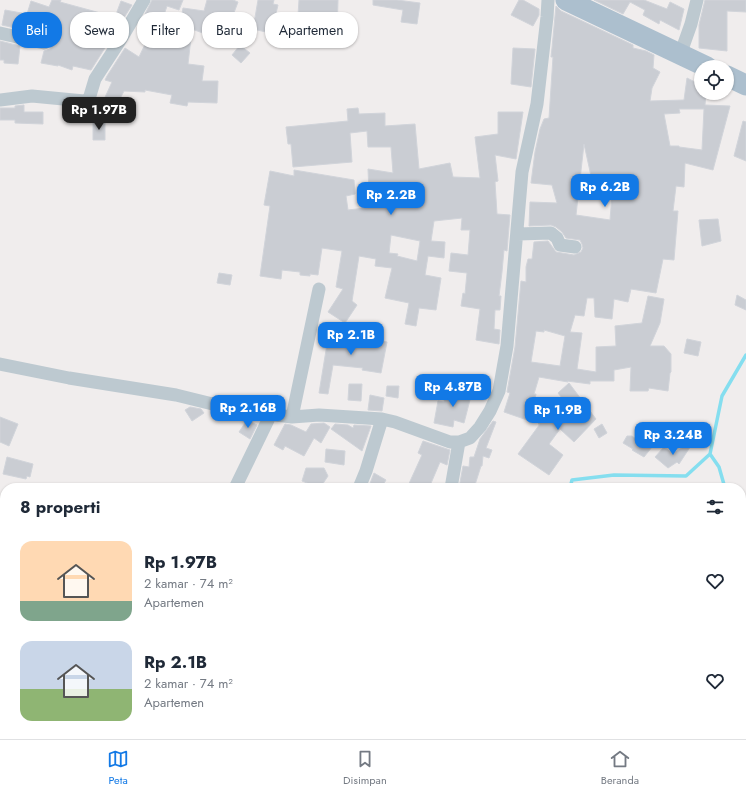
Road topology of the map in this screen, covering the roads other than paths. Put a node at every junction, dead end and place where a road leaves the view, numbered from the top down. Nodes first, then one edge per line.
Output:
1 (144, 0) edge
2 (548, 0) edge
3 (566, 0) edge
4 (697, 0) edge
5 (0, 33) edge
6 (12, 36) edge
7 (680, 54) junction
8 (694, 61) edge
9 (734, 79) edge
10 (746, 85) edge
11 (0, 100) edge
12 (518, 234) junction
13 (575, 248) dead end
14 (319, 288) dead end
15 (0, 364) edge
16 (271, 414) junction
17 (292, 417) junction
18 (382, 419) junction
19 (458, 442) junction
20 (237, 483) edge
21 (361, 483) edge
22 (452, 483) edge

1 - 11 street
2 - 12 street
3 - 7 main road
4 - 7 street
5 - 6 street
7 - 8 main road
9 - 10 main road
12 - 13 street
12 - 19 street
14 - 17 street
15 - 16 street
16 - 17 street
16 - 20 street
17 - 18 street
18 - 19 street
18 - 21 street
19 - 22 street

